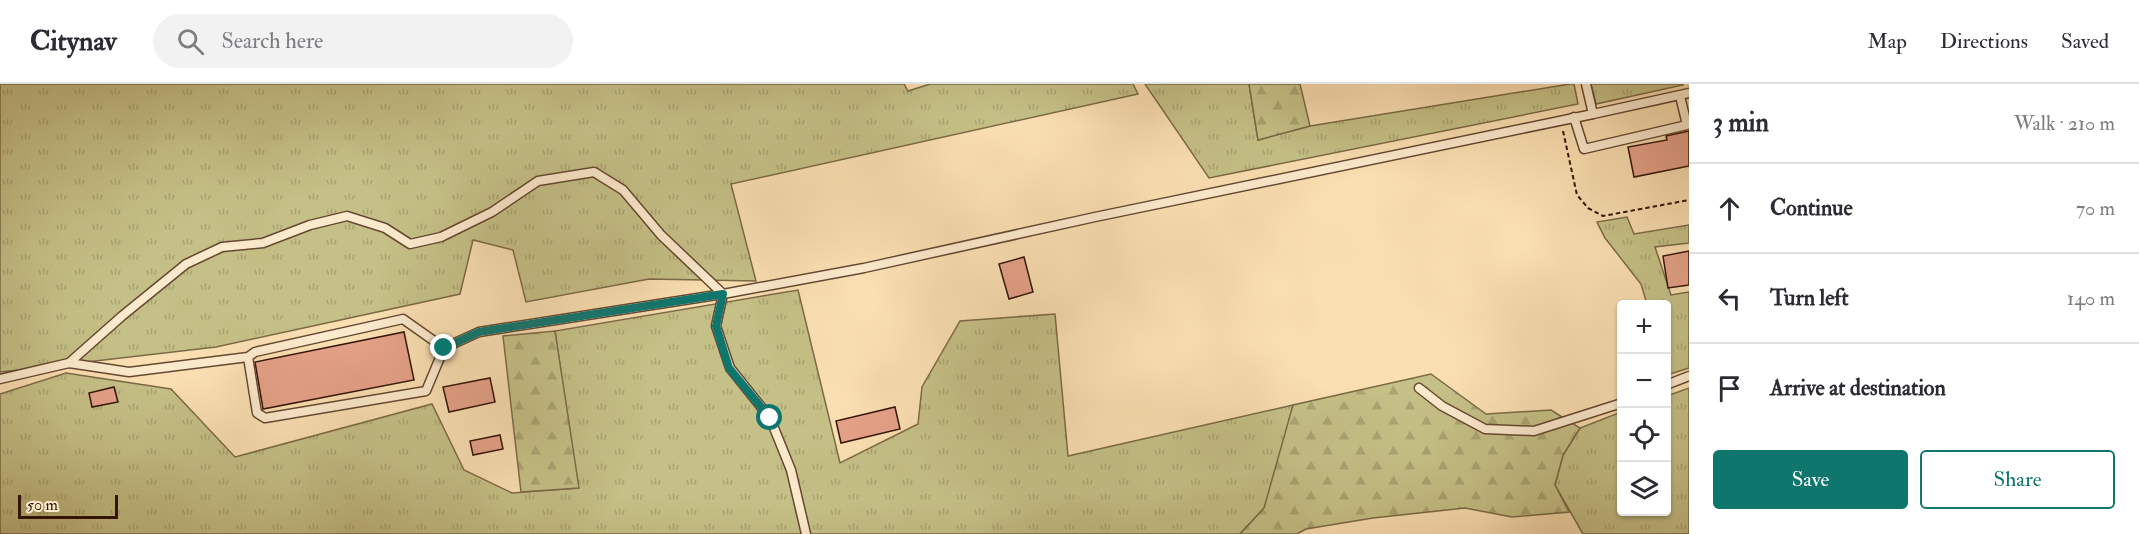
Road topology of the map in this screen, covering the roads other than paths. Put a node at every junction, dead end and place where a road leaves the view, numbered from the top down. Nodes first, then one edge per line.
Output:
1 (1586, 84) edge
2 (1684, 94) edge
3 (1593, 114) junction
4 (1575, 117) junction
5 (723, 294) junction
6 (444, 348) junction
7 (248, 357) junction
8 (69, 363) junction
9 (1689, 376) edge
10 (0, 379) edge
11 (1671, 383) edge
12 (1419, 388) dead end
13 (1617, 405) edge
14 (806, 534) edge

1 - 3 lane
2 - 3 lane
2 - 4 lane
3 - 4 lane
4 - 5 lane
5 - 6 lane
5 - 8 lane
5 - 14 lane
6 - 7 lane
6 - 7 lane
7 - 8 lane
8 - 10 lane
9 - 11 lane
12 - 13 lane

